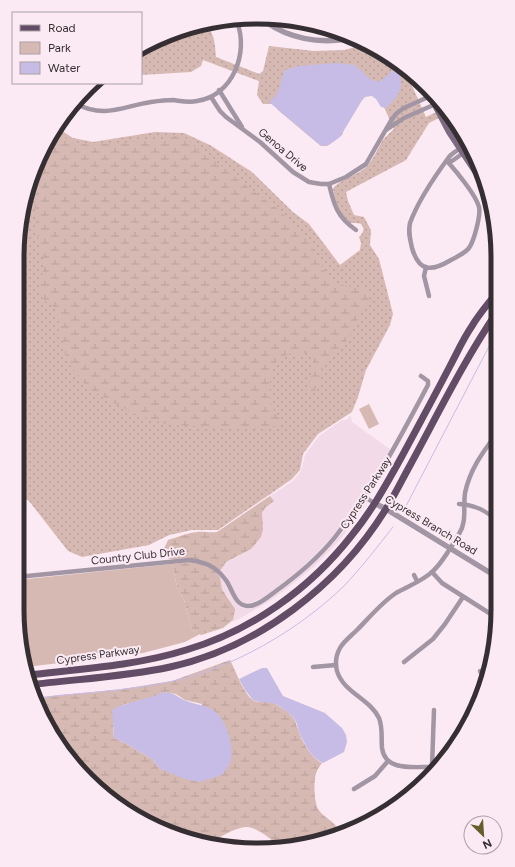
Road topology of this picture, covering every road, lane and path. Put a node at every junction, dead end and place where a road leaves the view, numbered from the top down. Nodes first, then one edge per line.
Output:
1 (275, 24) edge
2 (238, 25) edge
3 (341, 40) edge
4 (219, 90) junction
5 (211, 97) junction
6 (428, 98) edge
7 (434, 105) edge
8 (81, 106) edge
9 (447, 121) edge
10 (243, 128) junction
11 (384, 131) junction
12 (465, 150) edge
13 (461, 151) junction
14 (447, 161) junction
15 (474, 170) edge
16 (329, 184) junction
17 (356, 230) dead end
18 (426, 267) junction
19 (428, 296) dead end
20 (491, 301) edge
21 (491, 322) edge
22 (421, 376) dead end
23 (491, 442) edge
24 (365, 496) junction
25 (374, 503) junction
26 (459, 504) dead end
27 (465, 504) junction
28 (386, 509) junction
29 (491, 516) edge
30 (450, 548) junction
31 (432, 572) junction
32 (491, 573) edge
33 (414, 575) dead end
34 (24, 577) edge
35 (417, 581) junction
36 (463, 597) junction
37 (491, 614) edge
38 (404, 662) dead end
39 (336, 665) junction
40 (312, 667) dead end
41 (480, 671) dead end
42 (33, 674) edge
43 (482, 675) edge
44 (36, 684) edge
45 (434, 710) dead end
46 (388, 761) junction
47 (434, 762) edge
48 (430, 767) edge
49 (354, 789) dead end

1 - 3 street
2 - 4 street
4 - 5 street
4 - 10 street, Genoa Drive
5 - 8 street
5 - 10 street, Genoa Drive
6 - 11 street, Genoa Drive
7 - 11 street, Genoa Drive
9 - 13 main road
10 - 16 street, Genoa Drive
11 - 16 street, Genoa Drive
12 - 13 street
13 - 14 street
13 - 15 main road
14 - 18 street
14 - 18 street
16 - 17 street
18 - 19 street
20 - 25 main road, Cypress Parkway
21 - 28 main road, Cypress Parkway
22 - 24 street, Country Club Drive
23 - 27 street
24 - 25 street
24 - 34 street, Country Club Drive
25 - 28 street, Cypress Branch Road
25 - 42 main road, Cypress Parkway
26 - 27 street
27 - 29 street
27 - 30 street
28 - 30 street, Cypress Branch Road
28 - 44 main road, Cypress Parkway
30 - 31 street
30 - 32 street, Cypress Branch Road
31 - 35 street
31 - 36 street
33 - 35 street
35 - 39 street
36 - 37 street
36 - 38 street
39 - 40 street
39 - 46 street
41 - 43 street
45 - 47 street
46 - 48 street
46 - 49 street

